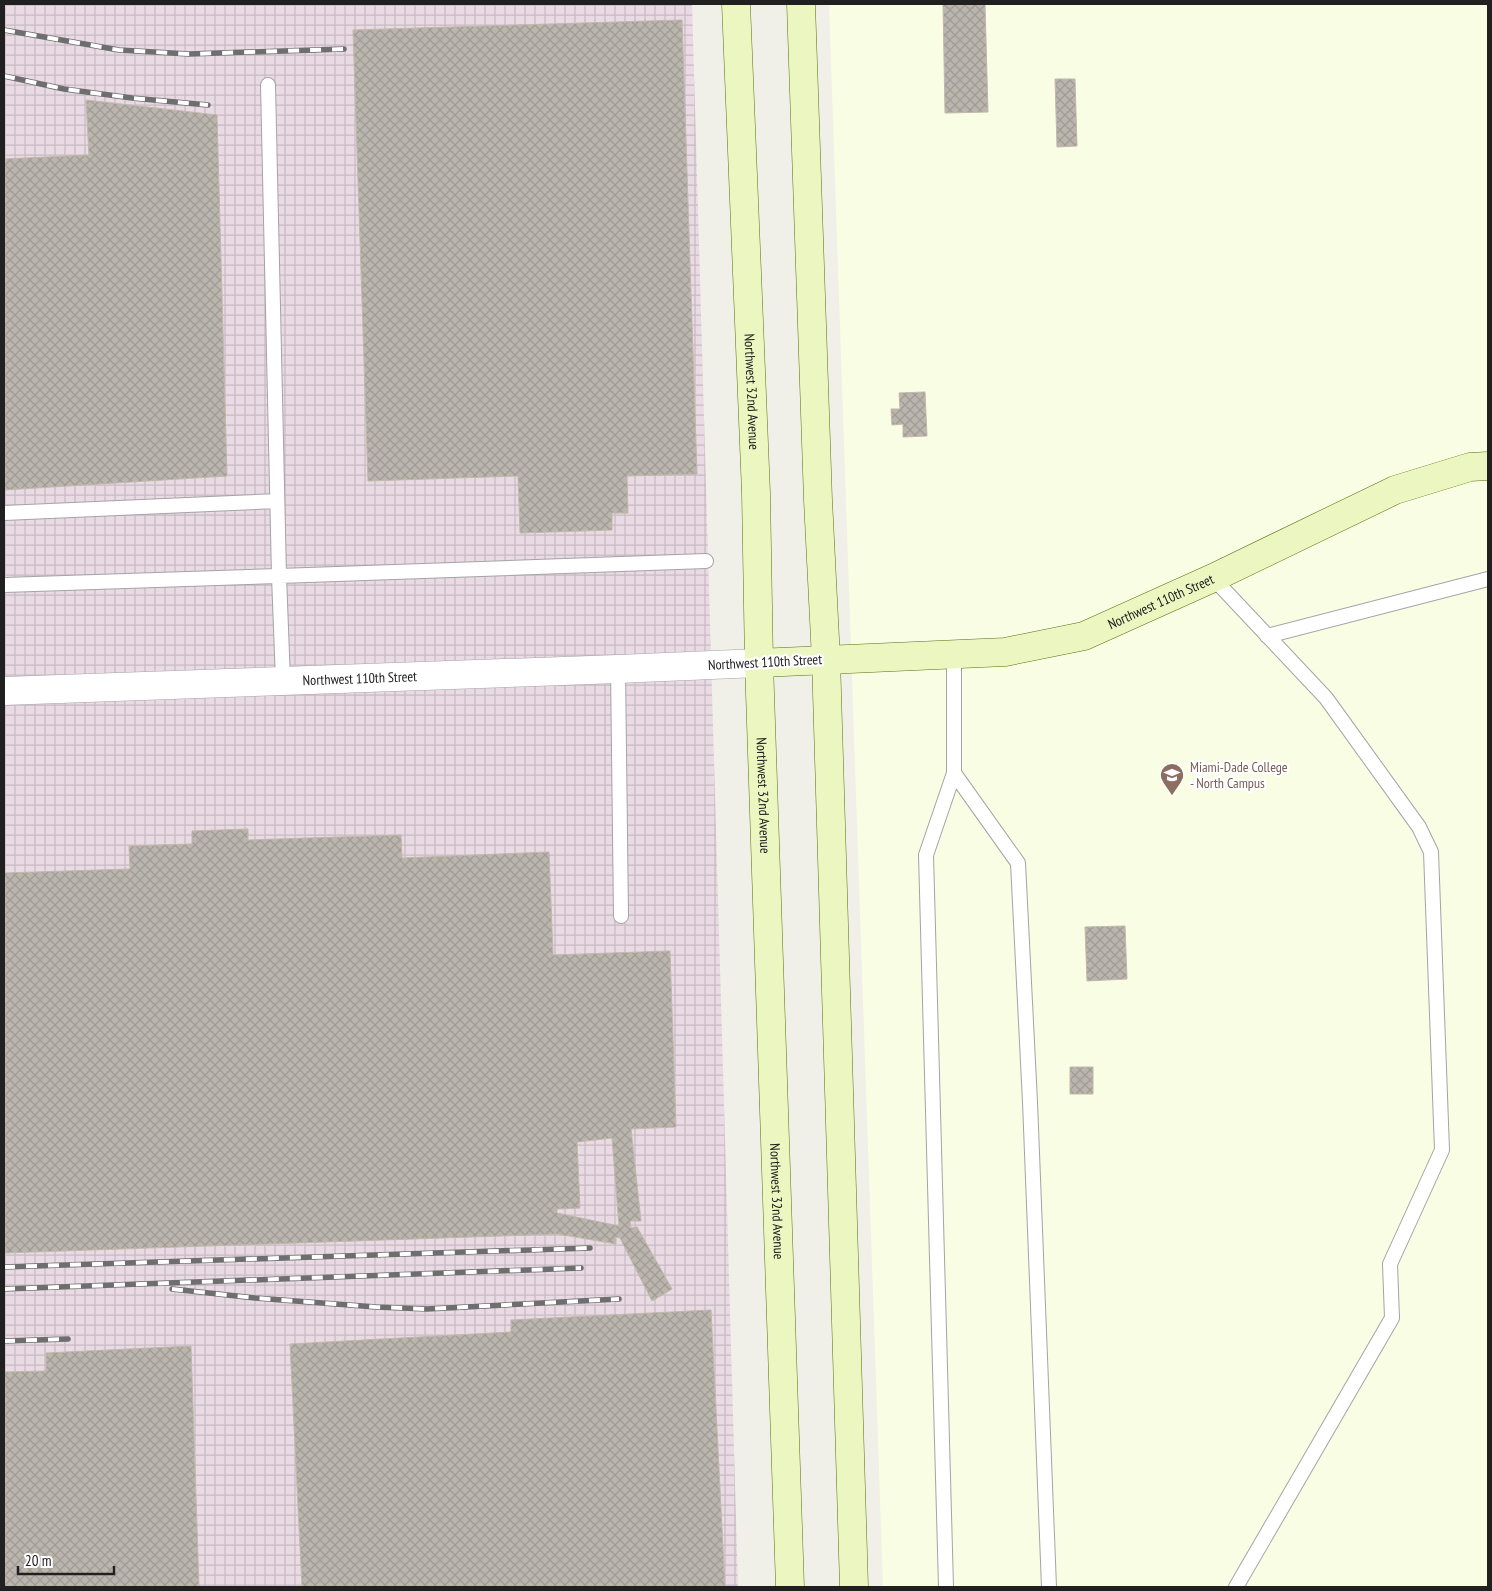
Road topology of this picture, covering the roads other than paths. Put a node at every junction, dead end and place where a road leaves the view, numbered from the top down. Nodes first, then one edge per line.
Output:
1 (736, 4) edge
2 (801, 4) edge
3 (268, 85) dead end
4 (1488, 466) edge
5 (278, 501) junction
6 (4, 513) edge
7 (706, 561) dead end
8 (279, 576) junction
9 (1213, 578) junction
10 (1488, 579) edge
11 (4, 585) edge
12 (1267, 636) junction
13 (954, 655) junction
14 (826, 659) junction
15 (759, 662) junction
16 (618, 669) junction
17 (283, 681) junction
18 (4, 691) edge
19 (954, 773) junction
20 (621, 916) dead end
21 (790, 1587) edge
22 (854, 1587) edge
23 (946, 1587) edge
24 (1049, 1587) edge
25 (1236, 1587) edge

1 - 15 main road, Northwest 32nd Avenue
2 - 14 main road
3 - 5 lane
4 - 9 main road, Northwest 110th Street
5 - 6 lane
5 - 8 lane
7 - 8 lane
8 - 11 lane
8 - 17 lane
9 - 12 lane
9 - 13 main road, Northwest 110th Street
10 - 12 lane
12 - 25 lane
13 - 14 main road, Northwest 110th Street
13 - 19 lane
14 - 15 main road, Northwest 110th Street
14 - 22 main road
15 - 16 street, Northwest 110th Street
15 - 21 main road, Northwest 32nd Avenue
16 - 17 street, Northwest 110th Street
16 - 20 lane
17 - 18 street, Northwest 110th Street
19 - 23 lane
19 - 24 lane

